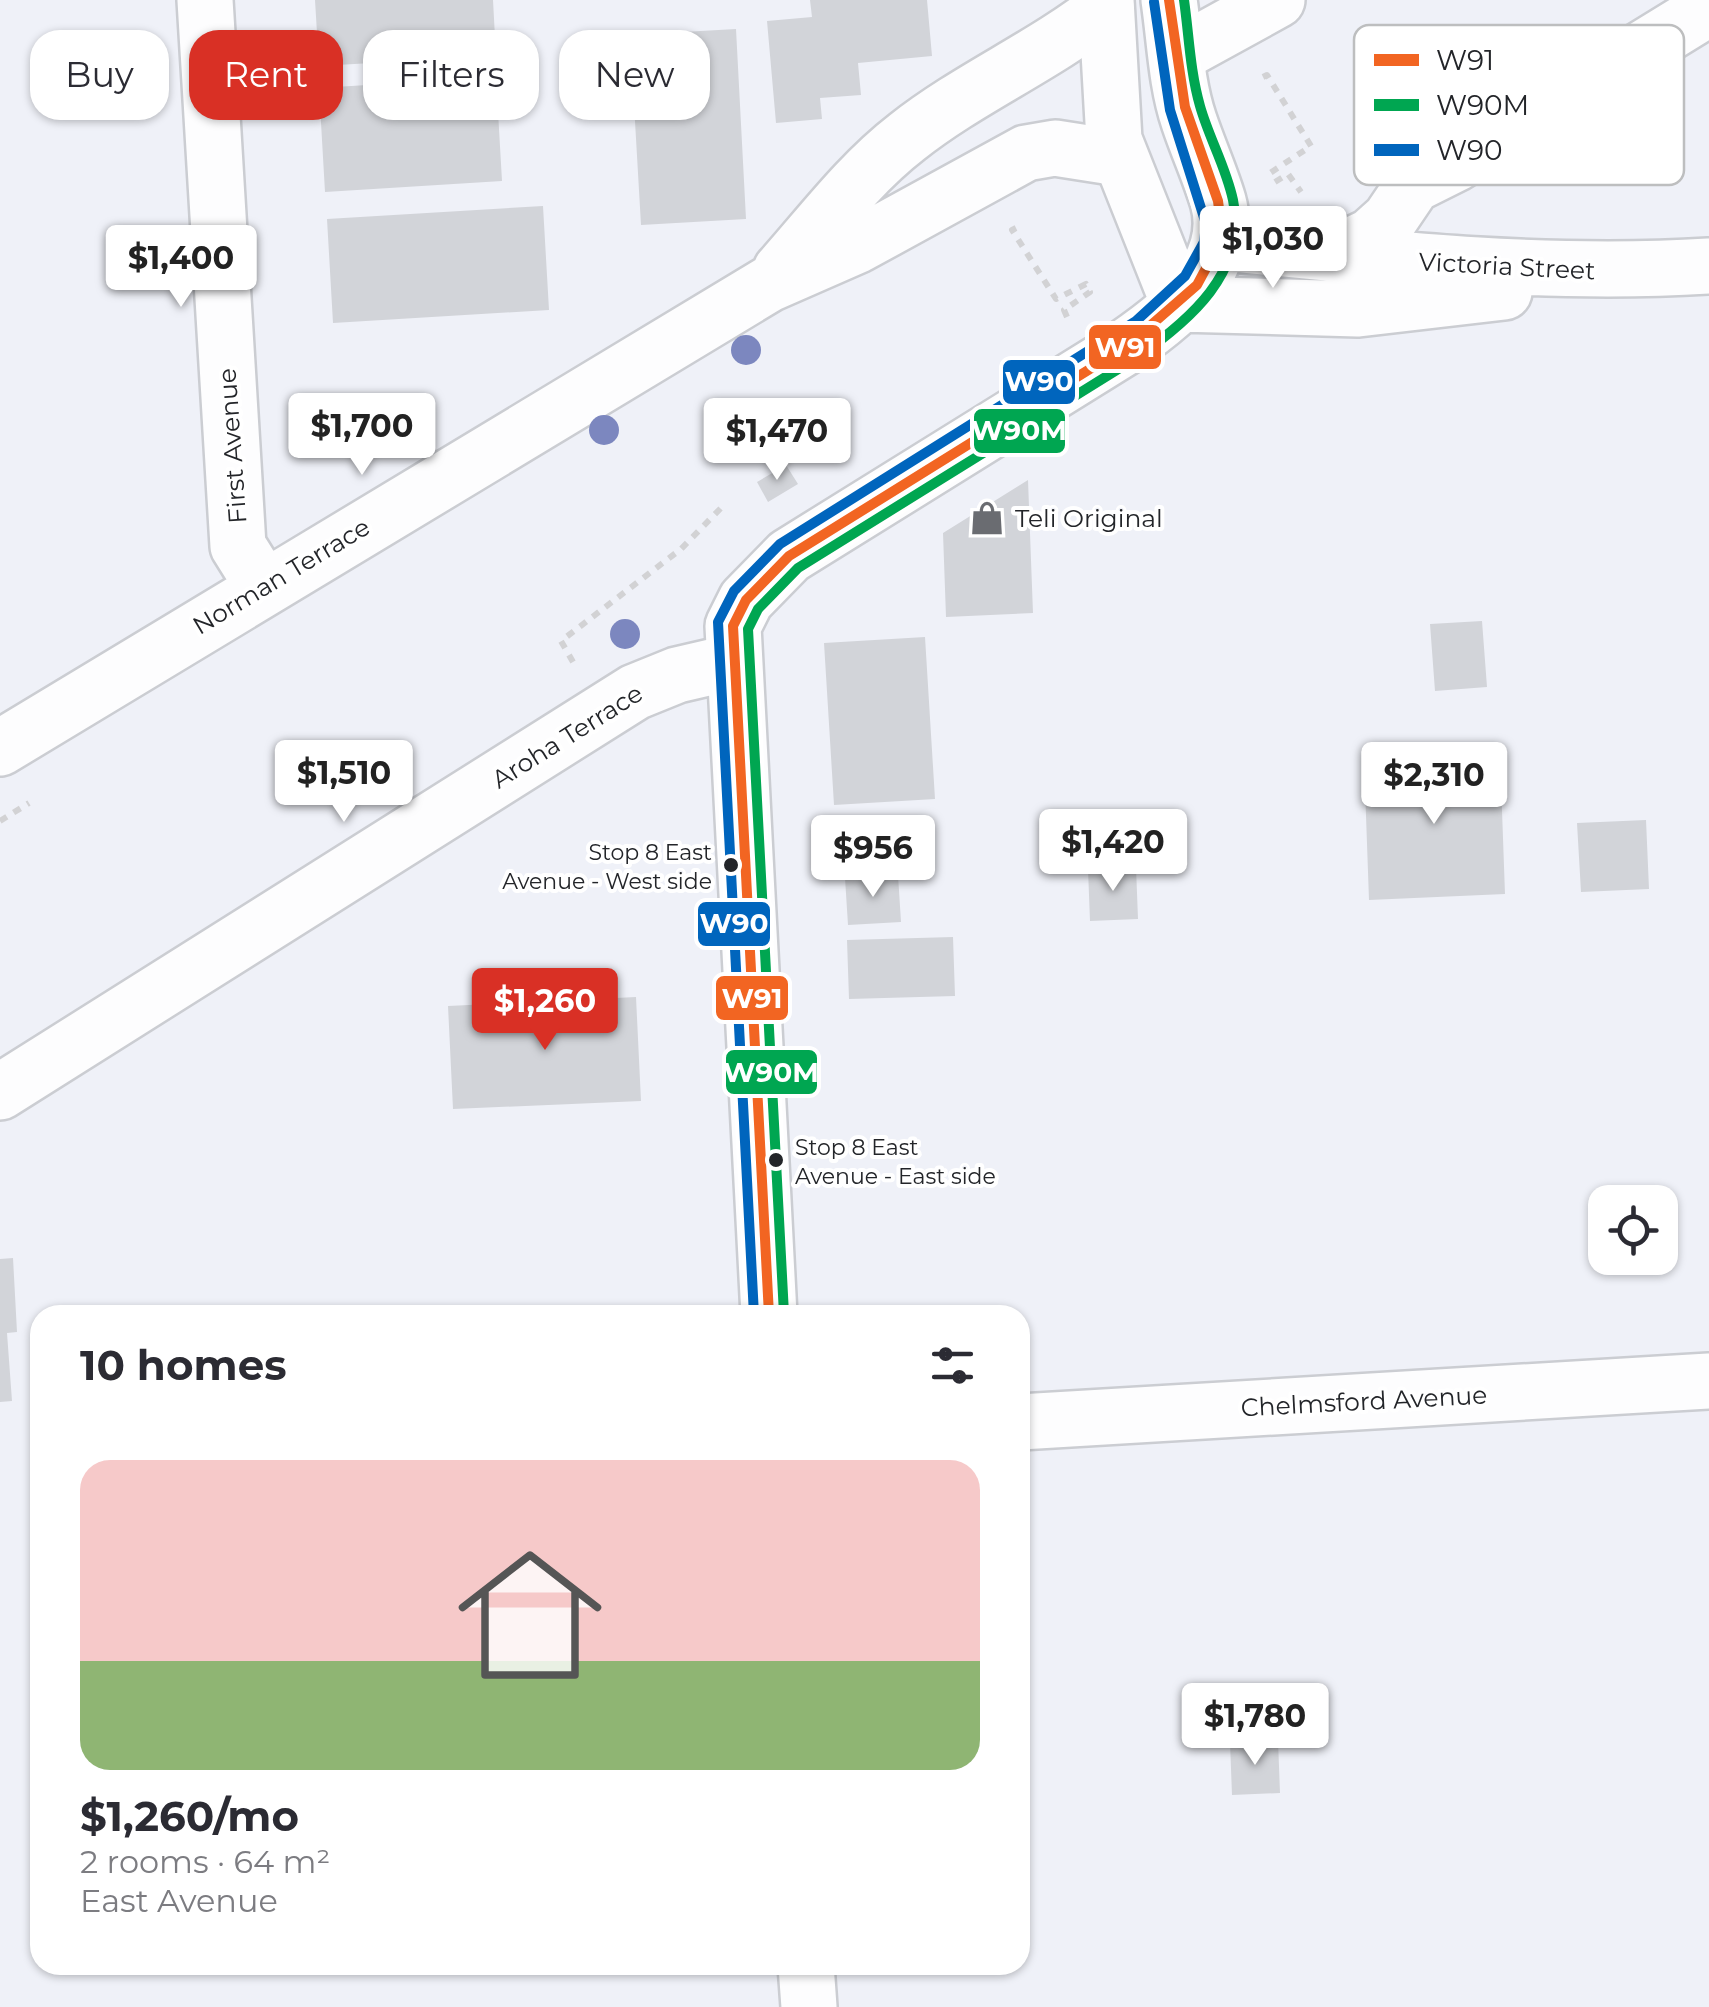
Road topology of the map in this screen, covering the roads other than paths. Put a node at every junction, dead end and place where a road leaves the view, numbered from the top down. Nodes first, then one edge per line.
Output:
1 (205, 0) edge
2 (1169, 0) edge
3 (1277, 0) edge
4 (1106, 4) edge
5 (1709, 8) edge
6 (1681, 25) edge
7 (1177, 55) junction
8 (1119, 158) junction
9 (1415, 185) edge
10 (1222, 243) junction
11 (1332, 254) junction
12 (1709, 266) edge
13 (1614, 272) junction
14 (769, 284) junction
15 (1178, 304) junction
16 (263, 586) junction
17 (733, 662) junction
18 (0, 748) edge
19 (0, 1092) edge
20 (768, 1305) edge
21 (1709, 1381) edge
22 (1030, 1421) edge
23 (807, 1975) edge
24 (809, 2007) edge

1 - 16 street, First Avenue
2 - 7 street
3 - 7 street
4 - 8 street
4 - 14 street, Norman Terrace
5 - 6 street
7 - 10 street
8 - 14 street, Norman Terrace
8 - 15 street
9 - 11 street
10 - 11 street, Victoria Street
10 - 15 street
11 - 13 street, Victoria Street
12 - 13 street, Victoria Street
13 - 15 street, Victoria Street
14 - 16 street, Norman Terrace
15 - 17 street
16 - 18 street, Norman Terrace
17 - 19 street, Aroha Terrace
17 - 20 street
21 - 22 street, Chelmsford Avenue
23 - 24 street

